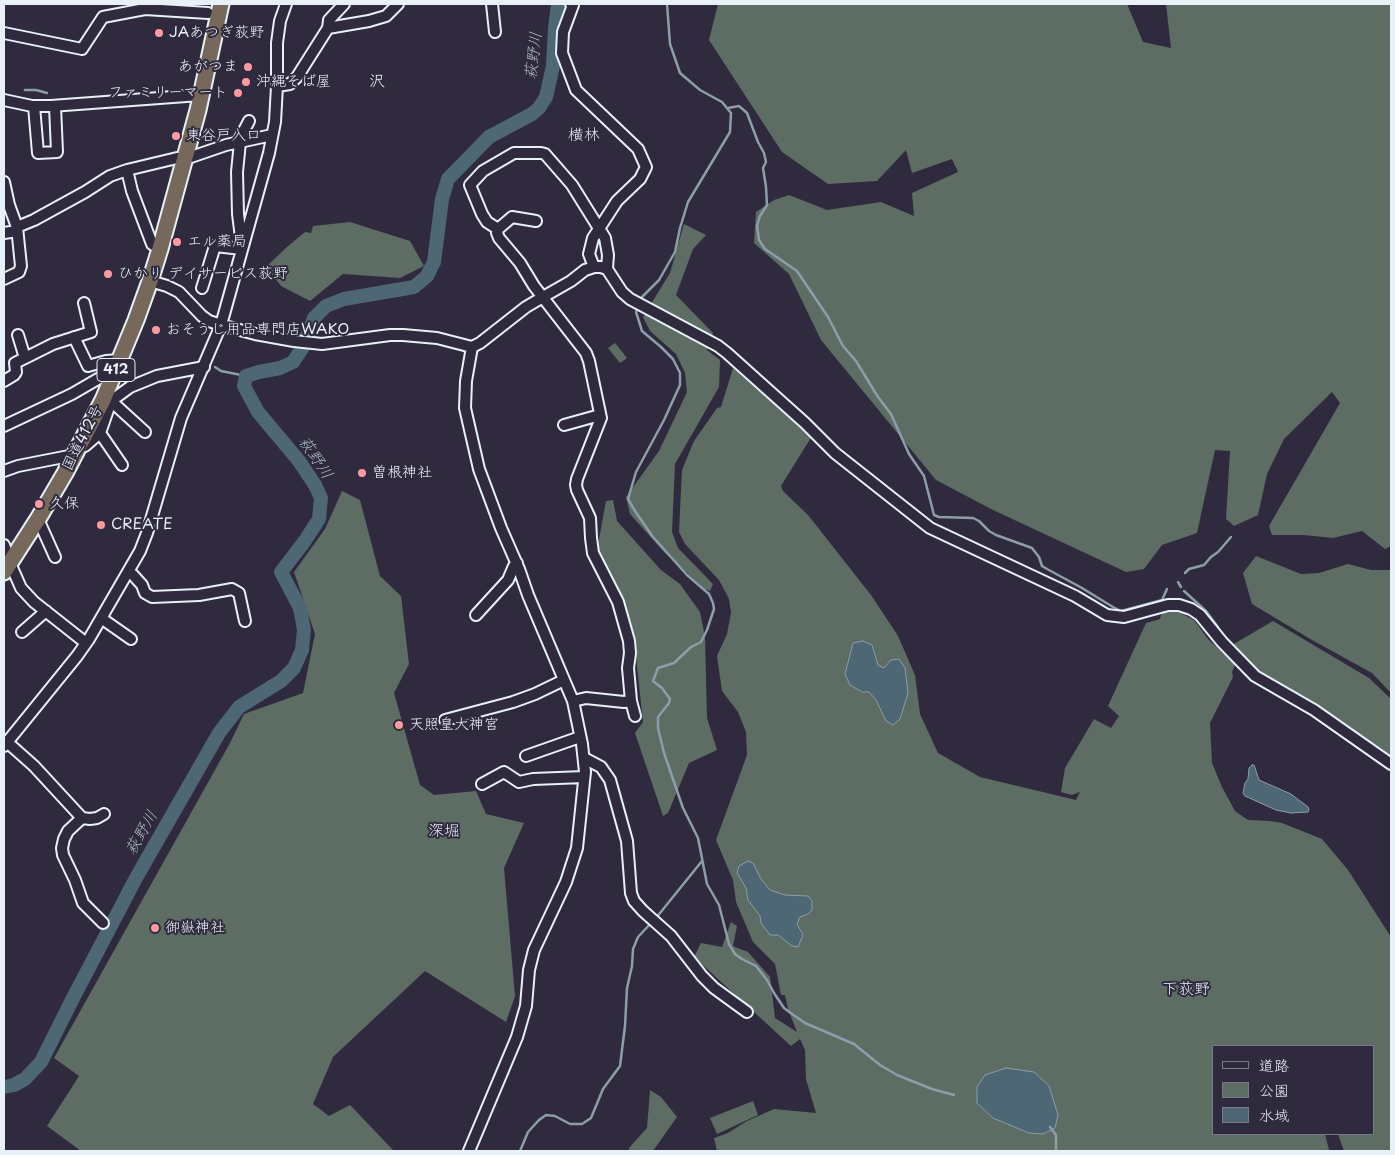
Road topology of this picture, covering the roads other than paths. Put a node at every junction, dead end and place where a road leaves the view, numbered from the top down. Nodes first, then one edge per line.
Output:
1 (286, 4) edge
2 (342, 4) edge
3 (398, 4) edge
4 (492, 4) edge
5 (573, 4) edge
6 (145, 6) edge
7 (213, 7) edge
8 (328, 28) junction
9 (496, 32) dead end
10 (4, 34) edge
11 (277, 86) junction
12 (196, 96) junction
13 (4, 100) edge
14 (34, 106) junction
15 (55, 106) junction
16 (250, 121) dead end
17 (272, 135) junction
18 (239, 142) junction
19 (185, 155) junction
20 (127, 170) junction
21 (4, 182) edge
22 (7, 211) edge
23 (536, 221) dead end
24 (498, 228) junction
25 (599, 228) junction
26 (17, 229) junction
27 (4, 233) edge
28 (243, 247) junction
29 (160, 249) junction
30 (594, 267) junction
31 (607, 269) junction
32 (4, 280) edge
33 (150, 281) junction
34 (202, 288) dead end
35 (543, 296) junction
36 (84, 303) dead end
37 (221, 325) junction
38 (18, 335) dead end
39 (74, 337) junction
40 (472, 347) junction
41 (25, 358) junction
42 (120, 360) junction
43 (204, 367) junction
44 (112, 379) junction
45 (4, 381) edge
46 (107, 401) junction
47 (600, 415) junction
48 (564, 425) dead end
49 (4, 426) edge
50 (145, 432) dead end
51 (100, 433) junction
52 (77, 450) junction
53 (122, 465) dead end
54 (4, 471) edge
55 (38, 520) junction
56 (4, 545) edge
57 (55, 557) dead end
58 (516, 563) junction
59 (7, 568) edge
60 (128, 572) junction
61 (46, 612) junction
62 (476, 615) dead end
63 (101, 618) junction
64 (244, 621) dead end
65 (22, 632) dead end
66 (131, 639) dead end
67 (86, 643) junction
68 (564, 680) junction
69 (573, 701) junction
70 (631, 701) junction
71 (635, 716) dead end
72 (446, 720) dead end
73 (580, 736) junction
74 (6, 744) edge
75 (526, 756) dead end
76 (584, 758) junction
77 (1391, 764) edge
78 (584, 777) junction
79 (482, 784) dead end
80 (104, 814) dead end
81 (82, 818) junction
82 (103, 924) dead end
83 (747, 1012) dead end
84 (469, 1151) edge

1 - 11 street
2 - 8 street
3 - 8 street
4 - 9 street
5 - 25 street
6 - 7 street
6 - 10 street
7 - 12 highway, 国道412号 / 412
8 - 11 street
11 - 17 street
12 - 15 street
12 - 19 highway, 国道412号 / 412
13 - 14 street
14 - 15 street
14 - 15 street
16 - 18 street
17 - 18 street
17 - 28 street
18 - 19 street
18 - 28 street
19 - 20 street
19 - 29 highway, 国道412号 / 412
20 - 26 street
20 - 29 street
21 - 22 street
22 - 26 street
23 - 24 street
24 - 25 street
24 - 35 street
25 - 30 street
25 - 31 street
26 - 27 street
26 - 32 street
28 - 34 street
28 - 37 street
29 - 33 highway, 国道412号 / 412
30 - 31 street
30 - 35 street
31 - 77 street
33 - 37 street
33 - 42 highway, 国道412号 / 412
35 - 40 street
35 - 47 street
36 - 39 street
37 - 40 street
37 - 43 street
38 - 41 street
39 - 41 street
39 - 42 street
40 - 58 street
41 - 45 street
42 - 44 highway, 国道412号 / 412
43 - 46 street
43 - 60 street
44 - 46 highway, 国道412号 / 412
44 - 49 street
46 - 50 street
46 - 51 street
46 - 52 highway, 国道412号 / 412
47 - 48 street
47 - 70 street
51 - 52 street
51 - 53 street
52 - 54 street
52 - 55 highway, 国道412号 / 412
55 - 57 street
55 - 59 highway, 国道412号 / 412
56 - 59 street
58 - 62 street
58 - 68 street
59 - 61 street
60 - 63 street
60 - 64 street
61 - 65 street
61 - 67 street
63 - 66 street
63 - 67 street
67 - 74 street
68 - 69 street
68 - 72 street
69 - 70 street
69 - 73 street
70 - 71 street
73 - 75 street
73 - 76 street
74 - 81 street
76 - 78 street
76 - 83 street
78 - 79 street
78 - 84 street
80 - 81 street
81 - 82 street

